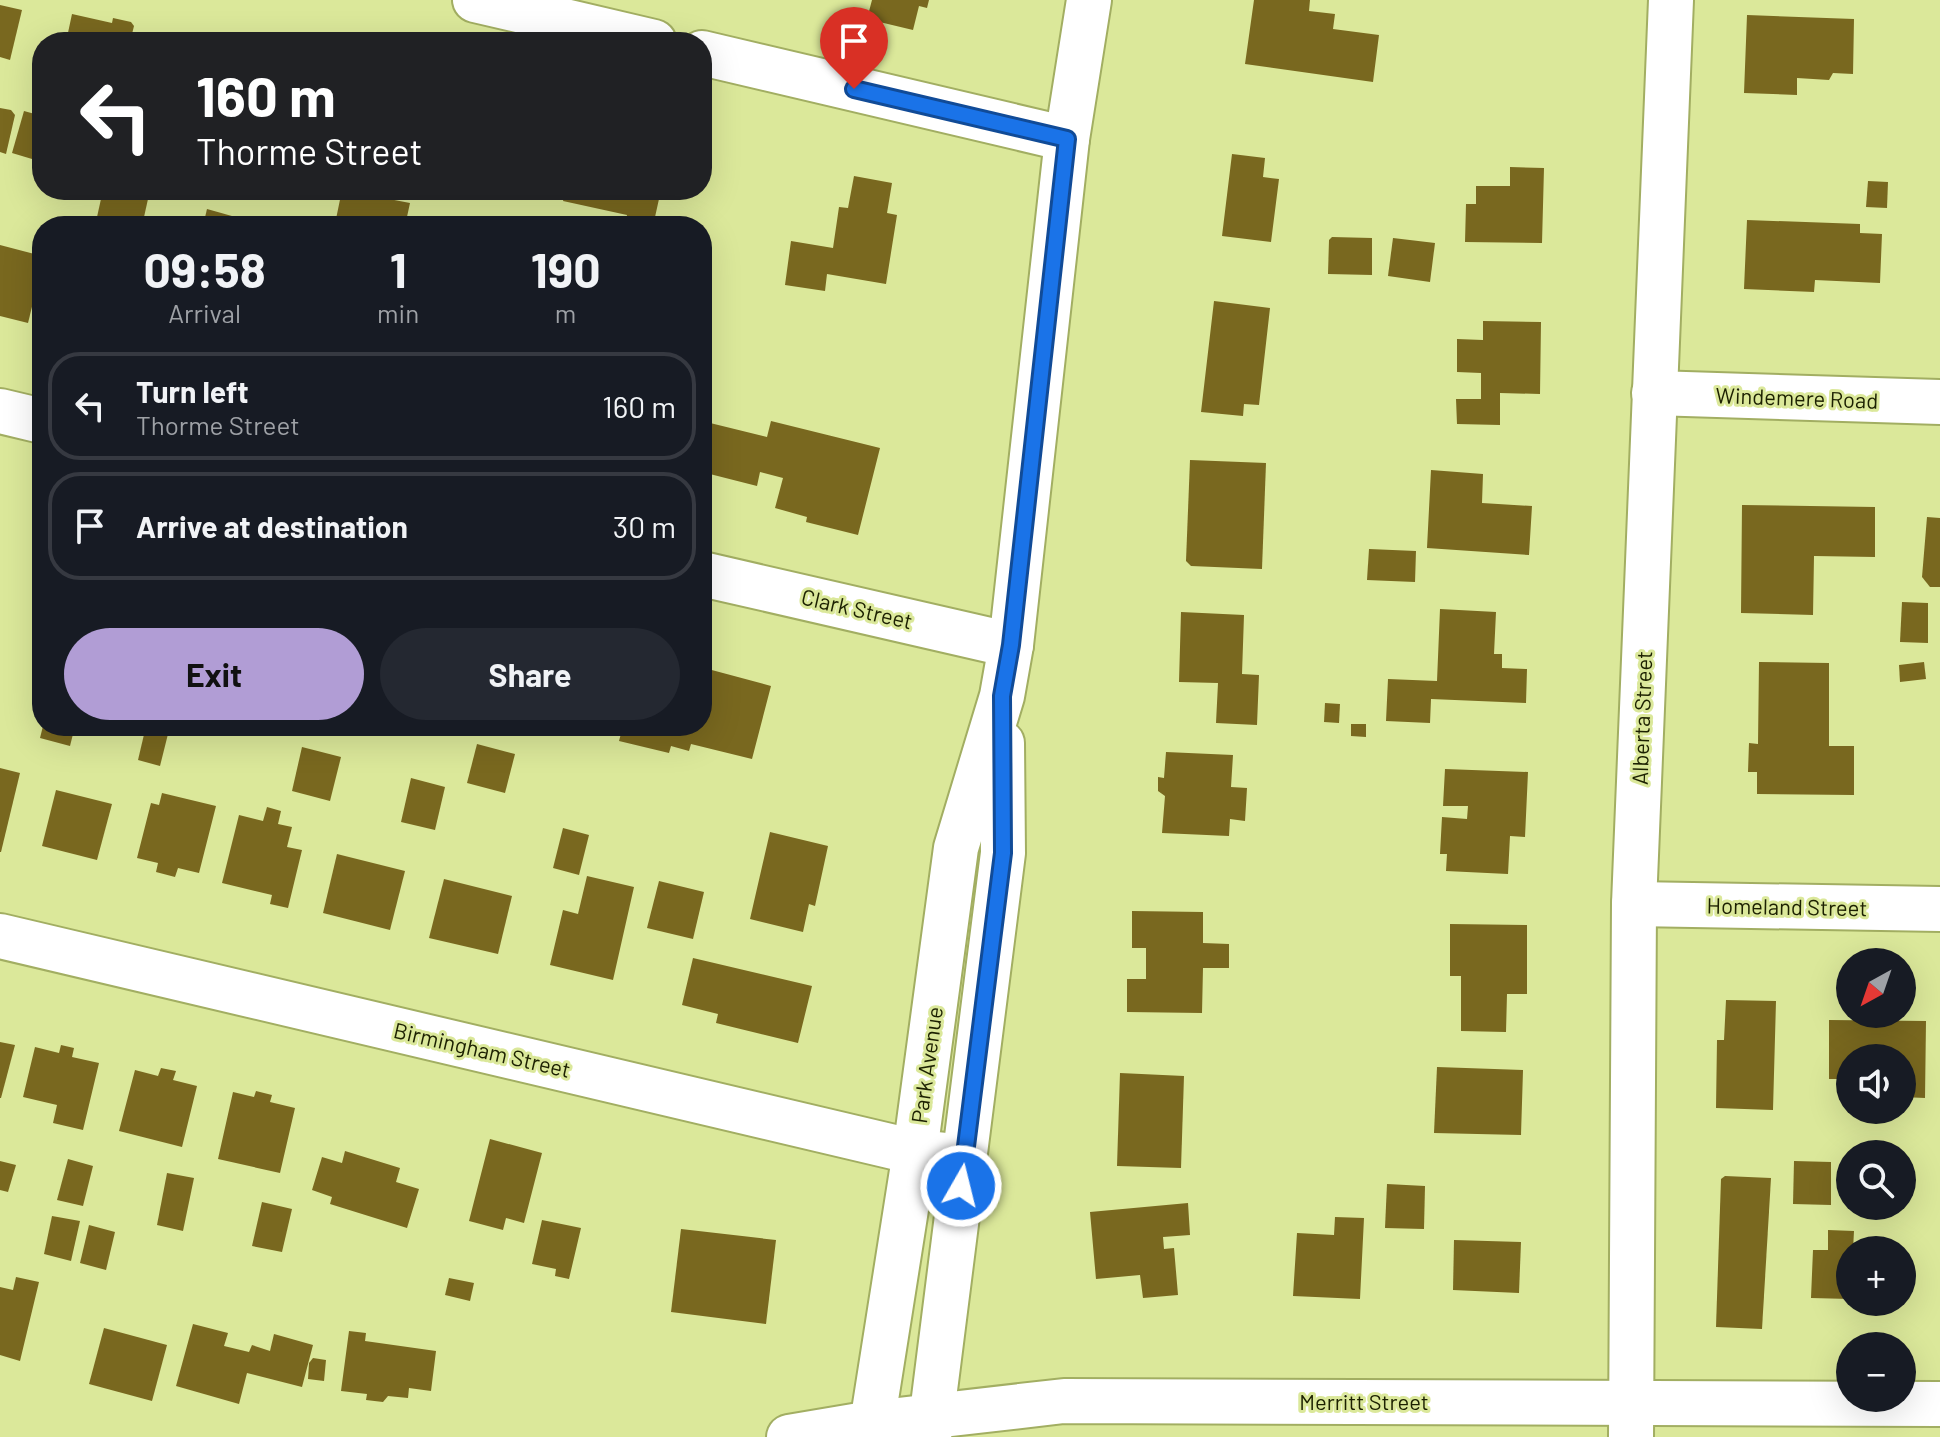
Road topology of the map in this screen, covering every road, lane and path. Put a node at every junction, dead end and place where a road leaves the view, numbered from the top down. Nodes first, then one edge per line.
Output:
1 (475, 0) edge
2 (1089, 0) edge
3 (1671, 0) edge
4 (611, 32) edge
5 (712, 55) edge
6 (1067, 139) junction
7 (1654, 393) junction
8 (1940, 402) edge
9 (0, 411) edge
10 (32, 419) edge
11 (712, 576) edge
12 (1011, 645) junction
13 (1002, 696) junction
14 (1634, 904) junction
15 (1940, 909) edge
16 (0, 936) edge
17 (915, 1152) junction
18 (965, 1157) junction
19 (1940, 1404) edge
20 (1631, 1420) edge
21 (930, 1427) edge
22 (871, 1430) edge
23 (789, 1437) edge

1 - 4 street
2 - 6 street, Park Avenue
3 - 7 street, Alberta Street
5 - 6 street
6 - 12 street, Park Avenue
7 - 8 street, Windemere Road
7 - 14 street, Alberta Street
9 - 10 street
11 - 12 street, Clark Street
12 - 13 street, Park Avenue
13 - 17 street, Park Avenue
13 - 18 street, Park Avenue
14 - 15 street, Homeland Street
14 - 20 street, Alberta Street
16 - 17 street, Birmingham Street
17 - 18 street, Birmingham Street
17 - 22 street, Park Avenue
18 - 21 street, Park Avenue
19 - 20 street, Merritt Street
20 - 21 street, Merritt Street
21 - 22 street, Merritt Street
22 - 23 street, Merritt Street

